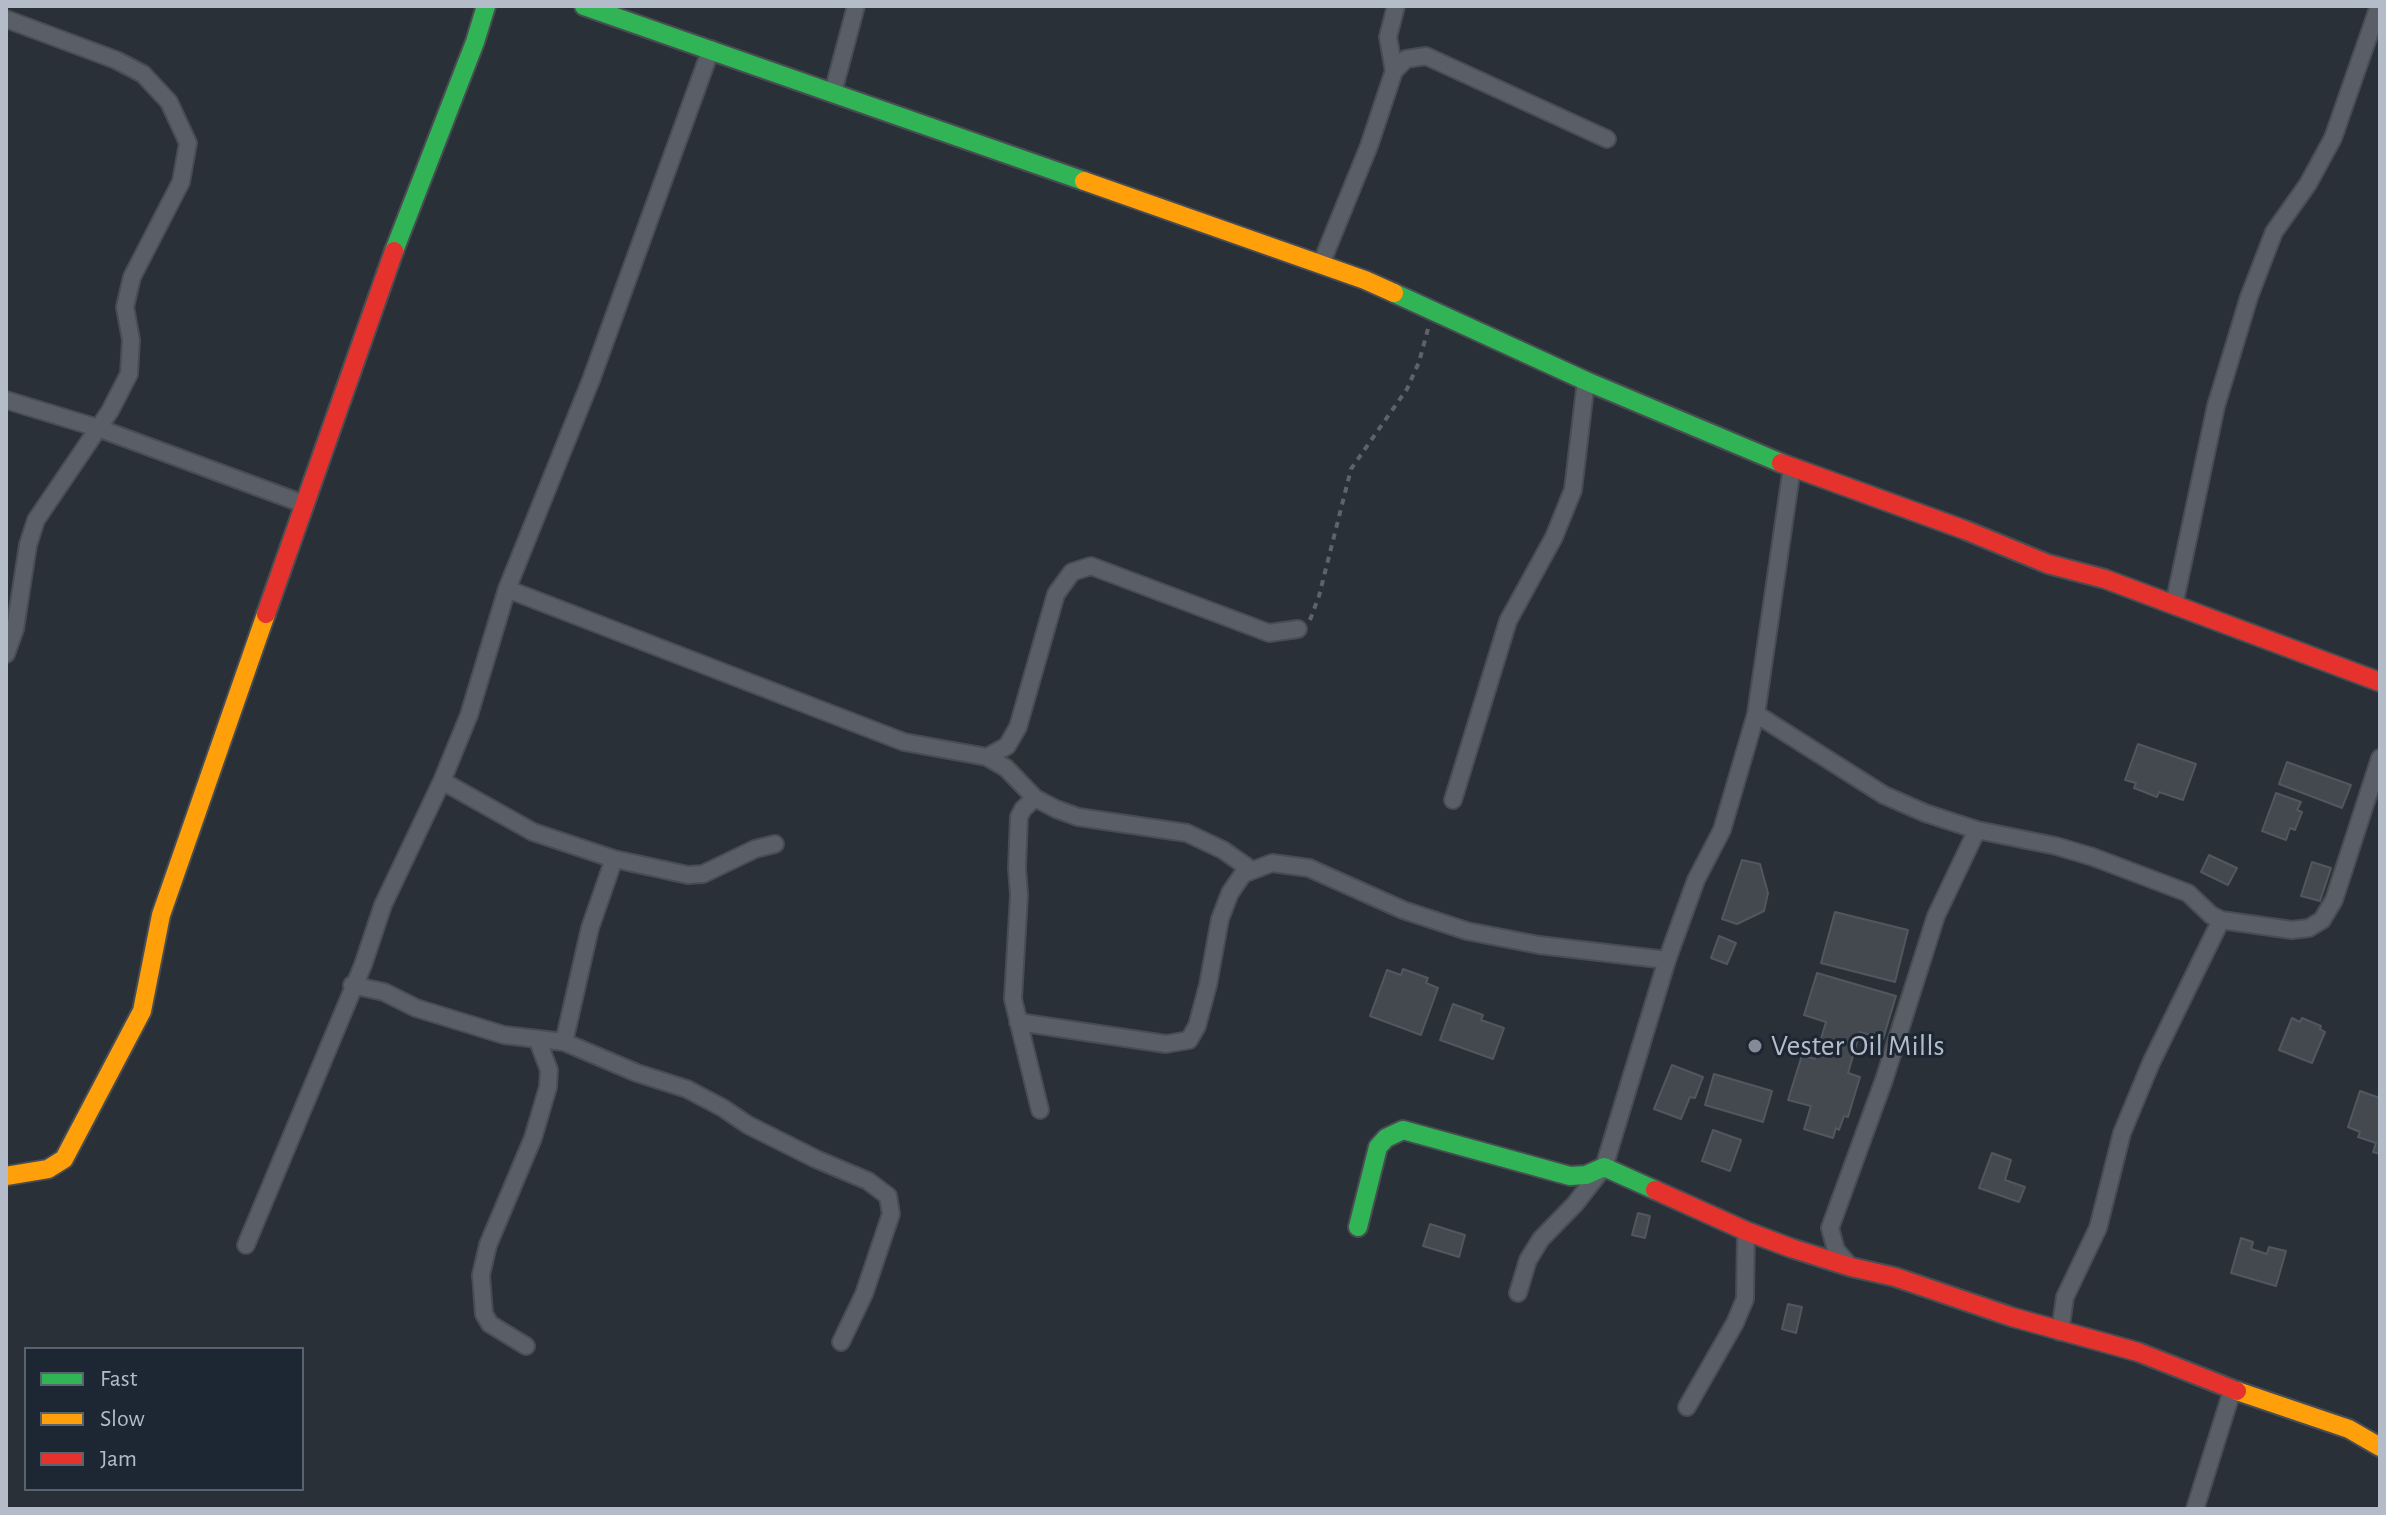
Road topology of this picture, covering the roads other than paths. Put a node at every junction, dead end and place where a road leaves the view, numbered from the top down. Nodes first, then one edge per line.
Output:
1 (486, 6) edge
2 (584, 6) edge
3 (856, 6) edge
4 (1396, 6) edge
5 (2379, 6) edge
6 (6, 19) edge
7 (711, 49) junction
8 (1394, 71) junction
9 (833, 92) junction
10 (1607, 139) dead end
11 (1321, 264) junction
12 (1586, 381) junction
13 (6, 400) edge
14 (98, 428) junction
15 (1792, 467) junction
16 (304, 504) junction
17 (507, 589) junction
18 (2174, 605) junction
19 (1298, 629) road end
20 (6, 654) edge
21 (2380, 682) edge
22 (1756, 714) junction
23 (987, 757) junction
24 (2380, 758) edge
25 (442, 781) junction
26 (1035, 798) junction
27 (1453, 800) dead end
28 (1977, 830) junction
29 (775, 844) dead end
30 (614, 859) junction
31 (1250, 869) junction
32 (2221, 920) junction
33 (1667, 960) junction
34 (352, 985) junction
35 (1018, 1022) junction
36 (538, 1041) junction
37 (564, 1042) junction
38 (1040, 1110) dead end
39 (1604, 1167) junction
40 (6, 1176) edge
41 (1358, 1227) dead end
42 (1746, 1231) junction
43 (246, 1245) dead end
44 (1851, 1267) junction
45 (1518, 1293) dead end
46 (2060, 1332) junction
47 (841, 1342) dead end
48 (526, 1346) dead end
49 (2232, 1391) junction
50 (1687, 1407) dead end
51 (2380, 1447) edge
52 (2195, 1509) edge

1 - 16 street
2 - 7 street
3 - 9 street
4 - 8 street
5 - 18 street
6 - 14 street
7 - 9 street
7 - 17 street
8 - 10 street
8 - 11 street
9 - 11 street
11 - 12 street
12 - 15 street
12 - 27 street
13 - 14 street
14 - 16 street
14 - 20 street
15 - 18 street
15 - 22 street
16 - 40 street
17 - 23 street
17 - 25 street
18 - 21 street
19 - 23 street
22 - 28 street
22 - 33 street
23 - 26 street
24 - 32 street
25 - 30 street
25 - 34 street
26 - 31 street
26 - 35 street
28 - 32 street
28 - 44 street
29 - 30 street
30 - 37 street
31 - 33 street
31 - 35 street
32 - 46 street
33 - 39 street
34 - 36 street
34 - 43 street
35 - 38 street
36 - 37 street
36 - 48 street
37 - 47 street
39 - 41 street
39 - 42 street
39 - 45 street
42 - 44 street
42 - 50 street
44 - 46 street
46 - 49 street
49 - 51 street
49 - 52 street

